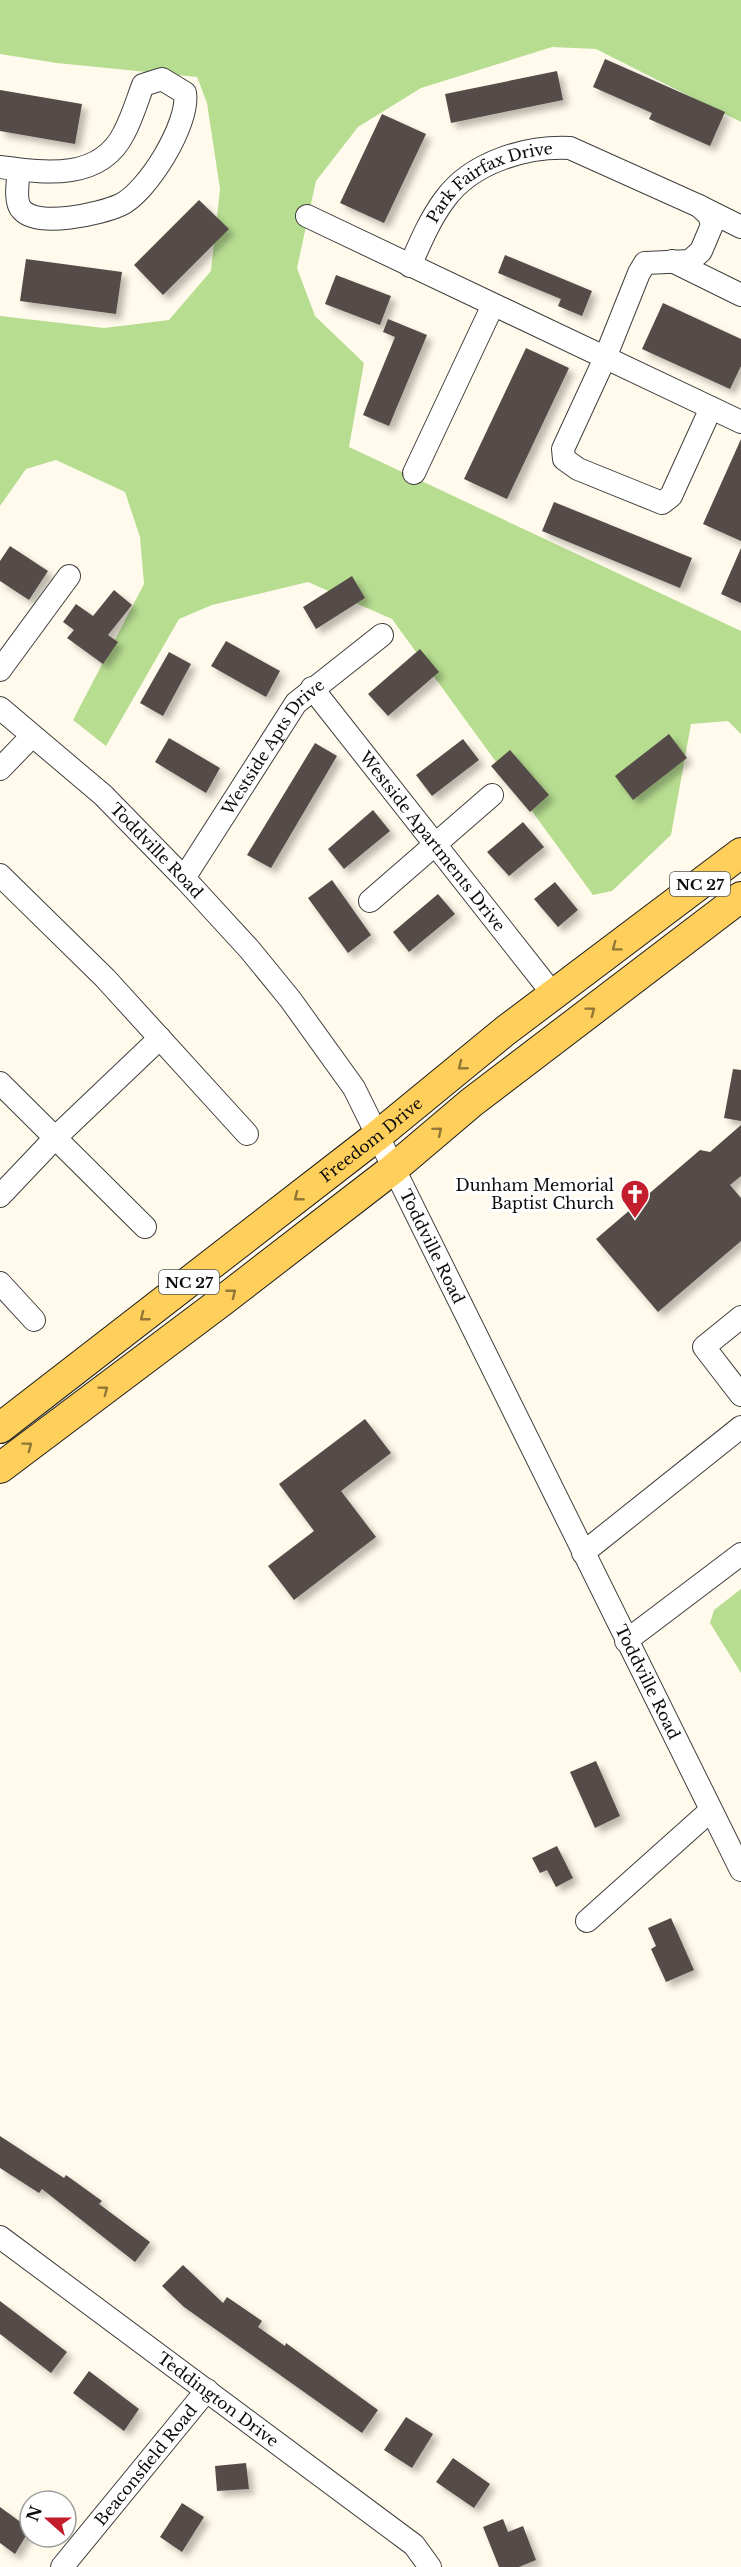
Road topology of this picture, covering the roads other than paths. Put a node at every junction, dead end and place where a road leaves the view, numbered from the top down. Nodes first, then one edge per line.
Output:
1 (9, 168) edge
2 (699, 206) junction
3 (307, 216) dead end
4 (741, 227) edge
5 (672, 261) junction
6 (410, 266) junction
7 (741, 295) edge
8 (493, 305) junction
9 (605, 358) junction
10 (711, 408) junction
11 (741, 422) edge
12 (414, 473) dead end
13 (69, 576) dead end
14 (382, 635) dead end
15 (0, 670) edge
16 (312, 688) junction
17 (0, 708) edge
18 (32, 736) junction
19 (0, 769) edge
20 (492, 795) dead end
21 (435, 844) junction
22 (741, 853) edge
23 (0, 875) edge
24 (184, 878) junction
25 (741, 897) edge
26 (370, 901) dead end
27 (553, 994) junction
28 (160, 1038) junction
29 (0, 1083) edge
30 (247, 1134) dead end
31 (377, 1136) junction
32 (55, 1138) junction
33 (393, 1169) junction
34 (0, 1196) edge
35 (145, 1227) dead end
36 (0, 1282) edge
37 (741, 1317) edge
38 (34, 1320) dead end
39 (740, 1390) edge
40 (741, 1427) edge
41 (0, 1428) edge
42 (0, 1468) edge
43 (583, 1553) junction
44 (741, 1554) edge
45 (626, 1641) junction
46 (710, 1811) junction
47 (741, 1870) edge
48 (587, 1921) dead end
49 (0, 2237) edge
50 (207, 2390) junction
51 (62, 2567) edge
52 (430, 2567) edge

1 - 1 street
2 - 4 street, Park Fairfax Drive
2 - 5 street
2 - 6 street, Park Fairfax Drive
3 - 6 street
5 - 7 street
5 - 9 street
6 - 8 street
8 - 9 street
8 - 12 street
9 - 10 street
9 - 10 street
10 - 11 street
13 - 15 street
14 - 16 street, Westside Apts Drive
16 - 21 street, Westside Apartments Drive
16 - 24 street, Westside Apts Drive
17 - 18 street, Toddville Road
18 - 19 street
18 - 24 street, Toddville Road
20 - 21 street
21 - 26 street
21 - 27 street, Westside Apartments Drive
22 -> 27 main road, Freedom Drive / NC 27
23 - 28 street
24 - 31 street, Toddville Road
33 -> 25 main road, NC 27
27 -> 31 main road, Freedom Drive / NC 27
28 - 30 street
28 - 32 street
29 - 32 street
31 - 33 street, Toddville Road
31 -> 41 main road, Freedom Drive / NC 27
32 - 34 street
32 - 35 street
42 -> 33 main road, NC 27
33 - 43 street, Toddville Road
36 - 38 street
37 - 39 street
40 - 43 street
43 - 45 street, Toddville Road
44 - 45 street
45 - 46 street, Toddville Road
46 - 47 street, Toddville Road
46 - 48 street
49 - 50 street, Teddington Drive
50 - 51 street, Beaconsfield Road
50 - 52 street, Teddington Drive

